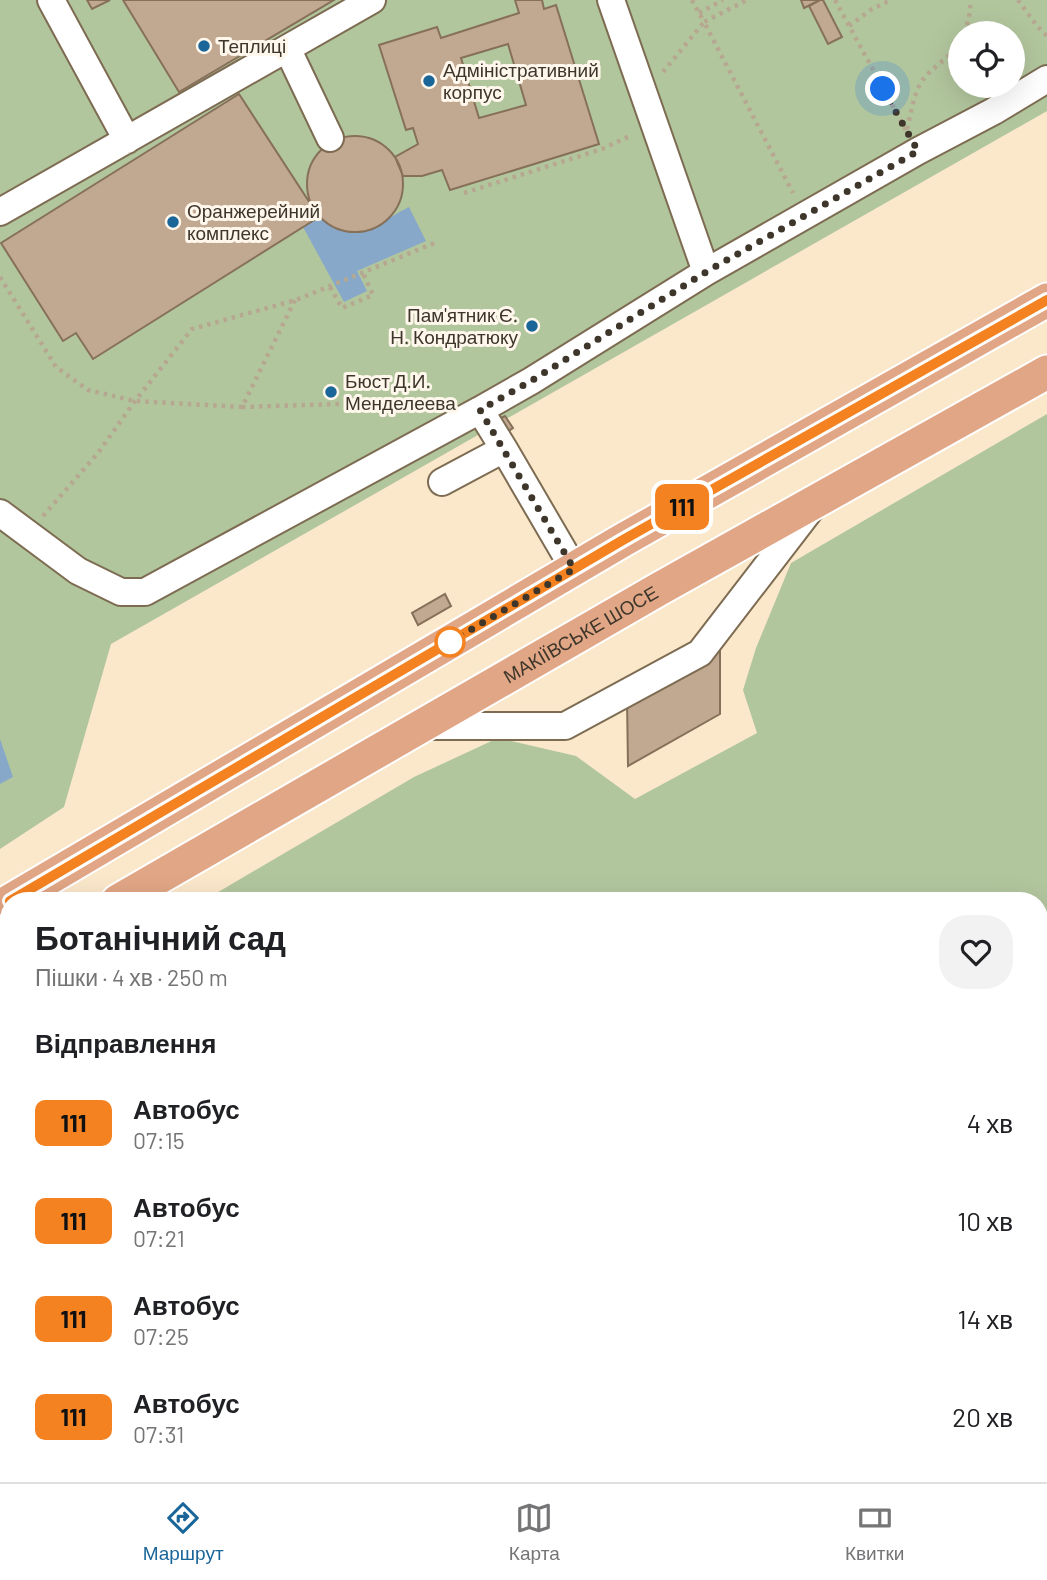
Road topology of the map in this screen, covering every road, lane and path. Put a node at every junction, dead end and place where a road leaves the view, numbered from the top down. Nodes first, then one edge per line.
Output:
1 (51, 0) edge
2 (372, 0) edge
3 (611, 0) edge
4 (692, 0) edge
5 (723, 0) edge
6 (747, 0) edge
7 (835, 0) edge
8 (891, 0) edge
9 (971, 0) edge
10 (1018, 0) edge
11 (699, 13) junction
12 (967, 21) edge
13 (704, 22) junction
14 (849, 26) junction
15 (1047, 36) edge
16 (293, 47) junction
17 (948, 59) edge
18 (1047, 79) edge
19 (644, 95) junction
20 (653, 124) junction
21 (330, 138) dead end
22 (127, 140) junction
23 (912, 141) junction
24 (464, 193) dead end
25 (0, 212) edge
26 (805, 216) junction
27 (437, 242) dead end
28 (706, 272) junction
29 (360, 274) junction
30 (0, 277) edge
31 (332, 286) junction
32 (296, 300) junction
33 (1047, 300) edge
34 (1047, 372) edge
35 (135, 401) junction
36 (404, 402) dead end
37 (242, 407) junction
38 (480, 410) junction
39 (504, 449) junction
40 (442, 482) dead end
41 (818, 500) junction
42 (0, 513) edge
43 (27, 534) junction
44 (574, 569) junction
45 (423, 726) junction
46 (26, 892) edge
47 (134, 892) edge

1 - 22 street
2 - 16 street
3 - 19 street
4 - 11 path
5 - 11 path
6 - 13 path
7 - 14 path
8 - 14 path
9 - 12 path
10 - 15 path
11 - 13 path
13 - 19 path
13 - 26 path
14 - 23 path
16 - 21 street
16 - 22 street
17 - 23 path
18 - 23 street
19 - 20 street
20 - 24 path
20 - 28 street
22 - 25 street
23 - 26 street
26 - 28 street
27 - 29 path
28 - 38 street
29 - 31 path
29 - 31 path
30 - 35 path
31 - 32 path
32 - 35 path
32 - 37 path
33 - 44 main road
34 - 41 main road, МАКІЇВСЬКЕ ШОСЕ
35 - 37 path
35 - 43 path
36 - 37 path
38 - 39 street
38 - 43 street
39 - 40 street
39 - 44 street
41 - 45 main road, МАКІЇВСЬКЕ ШОСЕ
41 - 45 street
42 - 43 street
44 - 46 main road
45 - 47 main road, МАКІЇВСЬКЕ ШОСЕ

